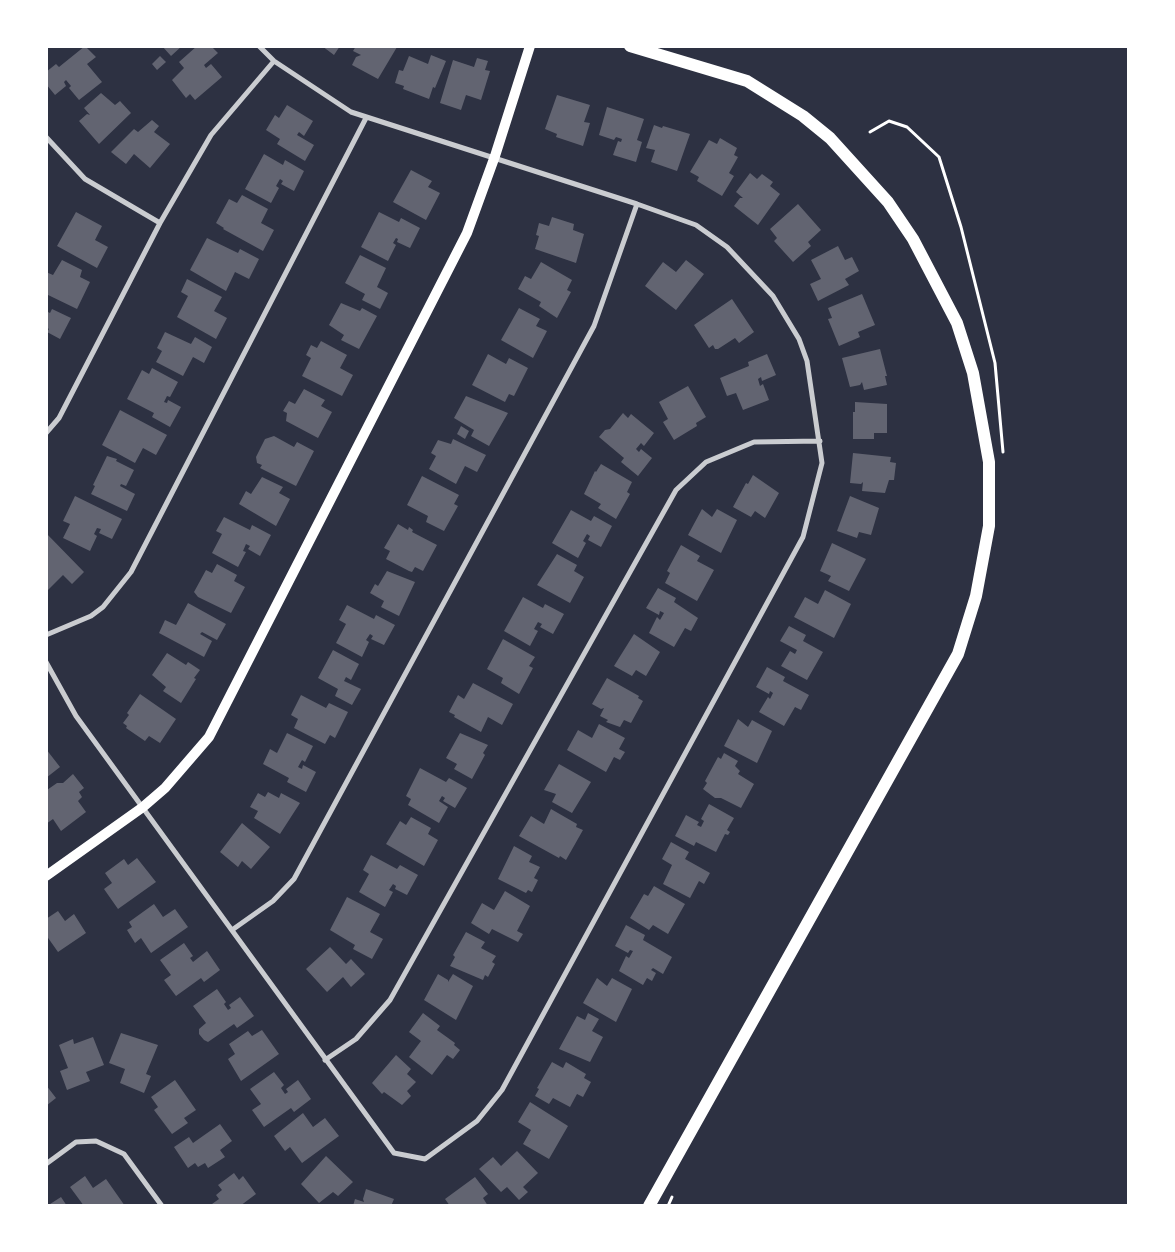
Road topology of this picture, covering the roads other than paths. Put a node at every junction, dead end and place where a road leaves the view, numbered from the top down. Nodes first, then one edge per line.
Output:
1 (259, 46) edge
2 (530, 46) edge
3 (630, 46) edge
4 (274, 61) junction
5 (366, 118) junction
6 (46, 137) edge
7 (495, 156) junction
8 (637, 204) junction
9 (160, 223) junction
10 (46, 433) edge
11 (820, 441) junction
12 (46, 635) edge
13 (46, 662) edge
14 (143, 807) junction
15 (46, 876) edge
16 (232, 930) junction
17 (325, 1060) junction
18 (46, 1164) edge
19 (162, 1206) edge
20 (649, 1206) edge

1 - 4 street
2 - 7 main road
3 - 20 main road
4 - 5 street
4 - 9 street
5 - 7 street
5 - 12 street
6 - 9 street
7 - 8 street
7 - 14 main road
8 - 11 street
8 - 16 street
9 - 10 street
11 - 17 street
11 - 17 street
13 - 14 street
14 - 15 main road
14 - 16 street
16 - 17 street
18 - 19 street

